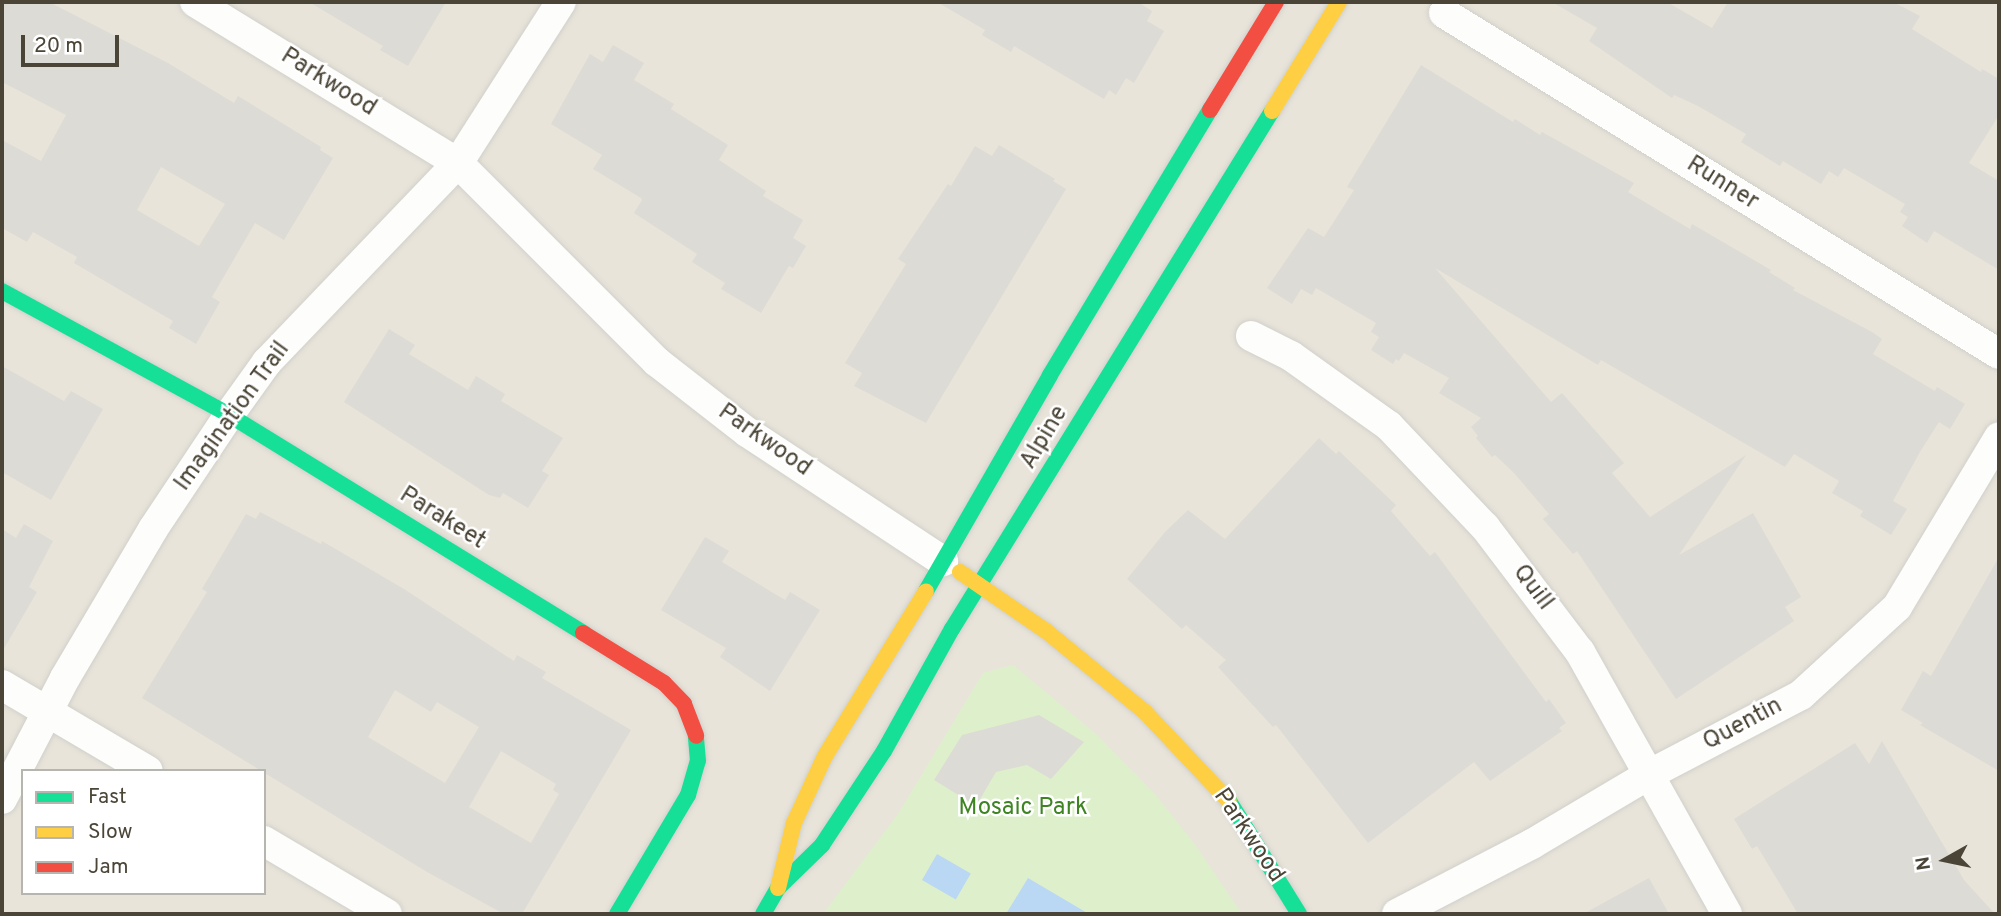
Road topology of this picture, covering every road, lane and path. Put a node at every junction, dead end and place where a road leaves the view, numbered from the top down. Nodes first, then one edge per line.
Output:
1 (195, 2) edge
2 (561, 2) edge
3 (1276, 2) edge
4 (1339, 2) edge
5 (1444, 13) dead end
6 (458, 163) junction
7 (2, 291) edge
8 (1251, 336) dead end
9 (1999, 354) edge
10 (229, 415) junction
11 (1999, 437) edge
12 (943, 562) junction
13 (981, 585) junction
14 (2, 685) edge
15 (47, 710) junction
16 (145, 769) edge
17 (1650, 774) junction
18 (2, 799) edge
19 (266, 842) edge
20 (778, 888) junction
21 (387, 914) edge
22 (617, 914) edge
23 (763, 914) edge
24 (1299, 914) edge
25 (1397, 914) edge
26 (1727, 914) edge

1 - 6 street, Parkwood
2 - 6 street, Imagination Trail
3 - 12 street, Alpine
4 - 13 street, Alpine
5 - 9 street, Runner
6 - 10 street, Imagination Trail
6 - 12 street, Parkwood
7 - 10 street, Parakeet
8 - 17 street, Quill
10 - 15 street, Imagination Trail
10 - 22 street, Parakeet
11 - 17 street, Quentin
12 - 13 street, Parkwood
12 - 20 street, Alpine
13 - 20 street, Alpine
13 - 24 street, Parkwood
14 - 15 street
15 - 16 street
15 - 18 street, Imagination Trail
17 - 25 street, Quentin
17 - 26 street, Quill
19 - 21 street
20 - 23 street, Alpine

